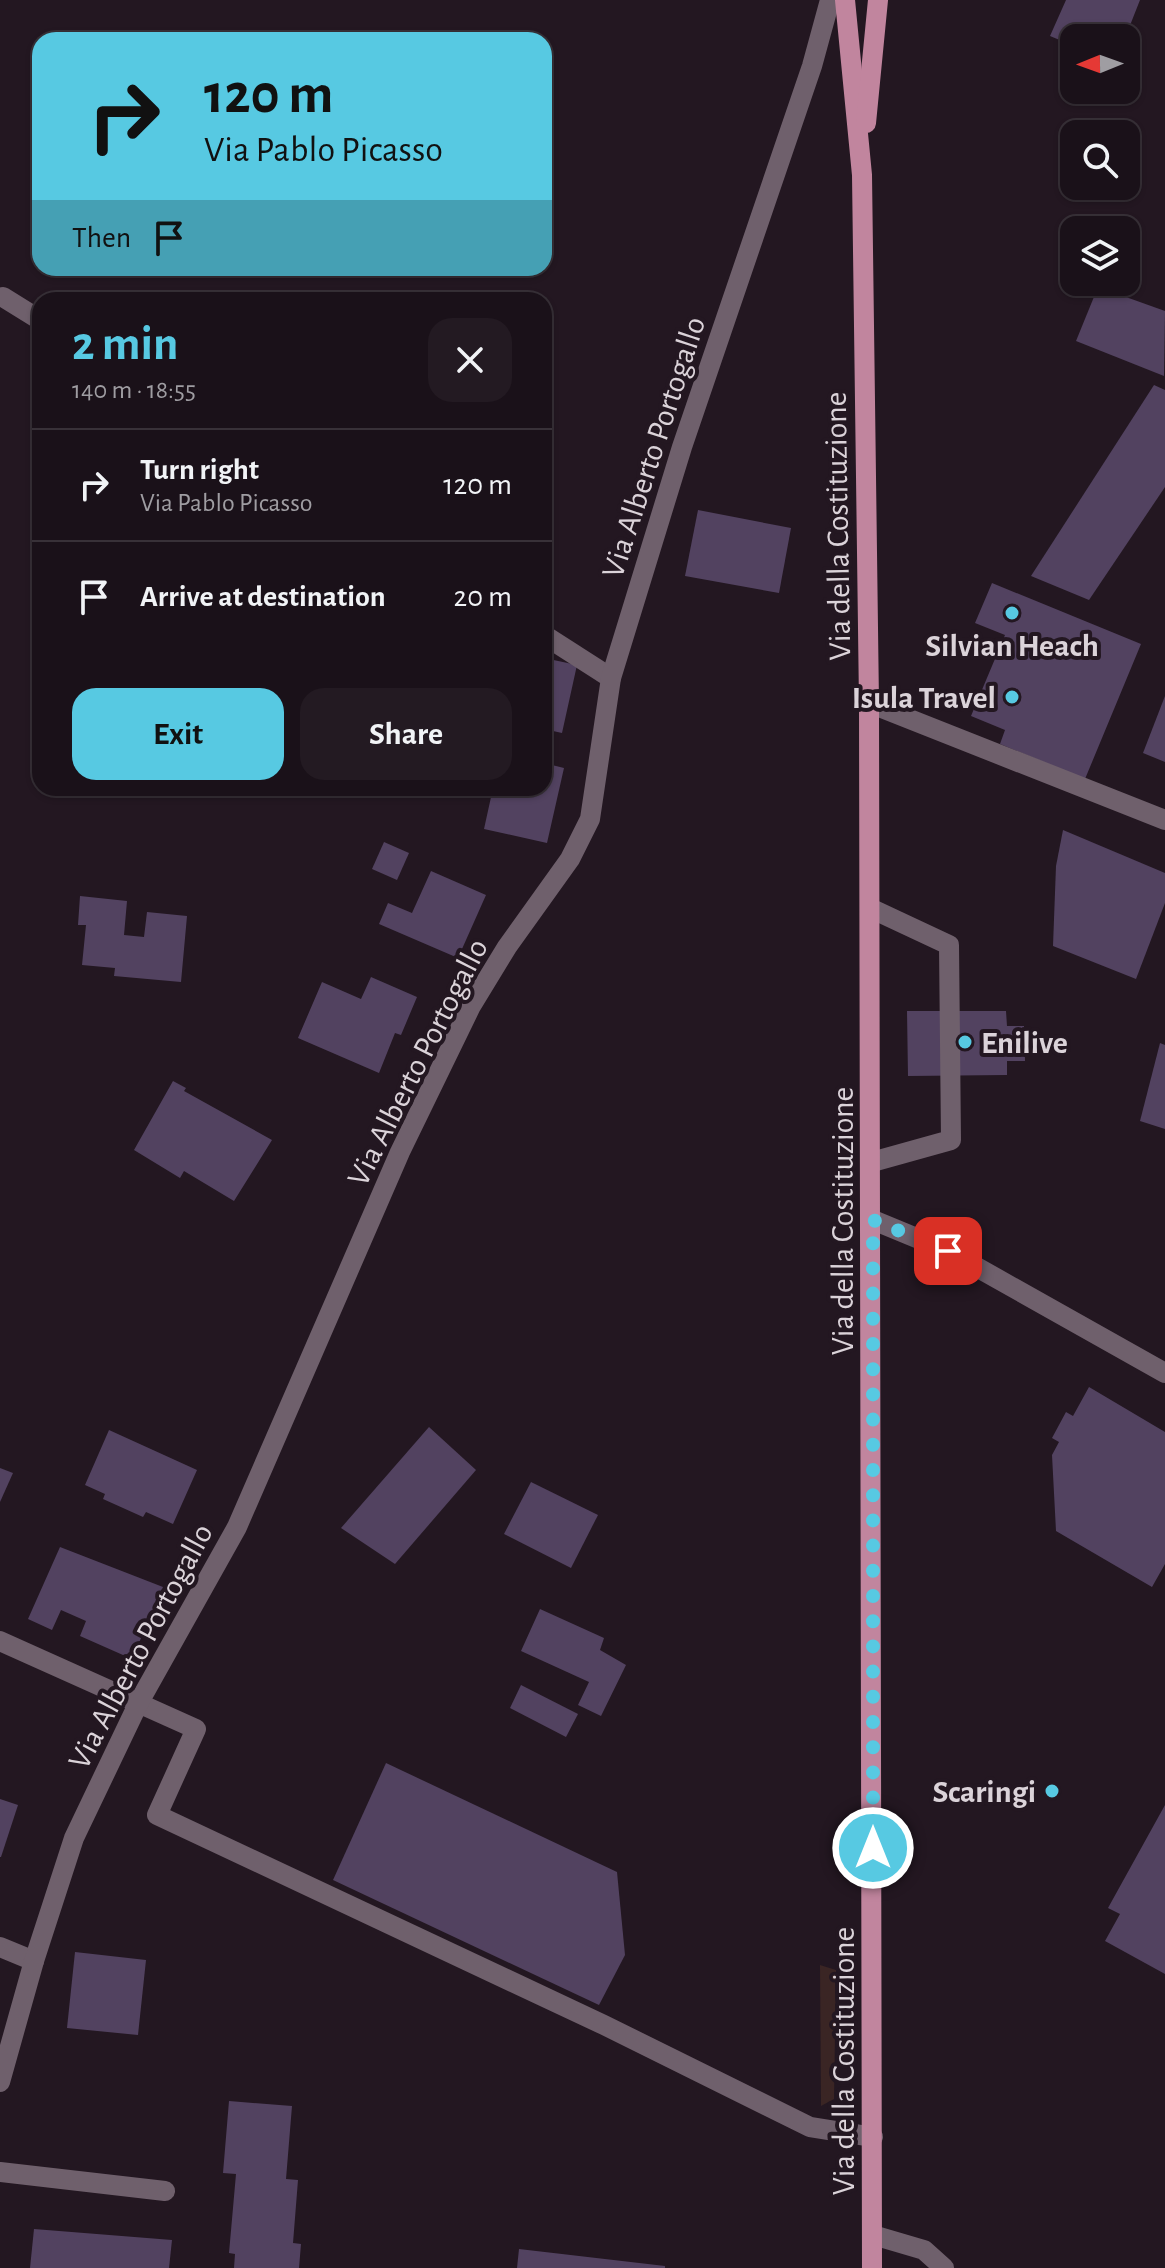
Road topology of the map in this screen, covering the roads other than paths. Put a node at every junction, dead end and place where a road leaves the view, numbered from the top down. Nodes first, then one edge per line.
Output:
1 (830, 0) edge
2 (845, 0) edge
3 (878, 0) edge
4 (862, 175) junction
5 (3, 297) dead end
6 (32, 315) edge
7 (552, 640) edge
8 (611, 678) junction
9 (869, 703) junction
10 (1165, 820) edge
11 (870, 908) junction
12 (872, 1162) junction
13 (873, 1220) junction
14 (1165, 1373) edge
15 (0, 1641) edge
16 (139, 1702) junction
17 (0, 1947) edge
18 (34, 1961) junction
19 (3, 2050) edge
20 (0, 2082) edge
21 (873, 2137) junction
22 (0, 2172) edge
23 (165, 2191) dead end
24 (873, 2235) junction
25 (872, 2268) edge
26 (944, 2268) edge

1 - 8 street, Via Alberto Portogallo
2 - 4 main road
3 - 4 main road
4 - 9 main road, Via della Costituzione
5 - 6 street
7 - 8 street
8 - 16 street, Via Alberto Portogallo
9 - 10 street
9 - 11 main road, Via della Costituzione
11 - 12 main road, Via della Costituzione
11 - 12 street
12 - 13 main road, Via della Costituzione
13 - 14 street
13 - 21 main road, Via della Costituzione
15 - 16 street
16 - 18 street, Via Alberto Portogallo
16 - 21 street
17 - 18 street
18 - 19 street, Via Alberto Portogallo
19 - 20 street, Via Alberto Portogallo
21 - 24 main road, Via della Costituzione
22 - 23 street
24 - 25 main road, Via della Costituzione
24 - 26 street

